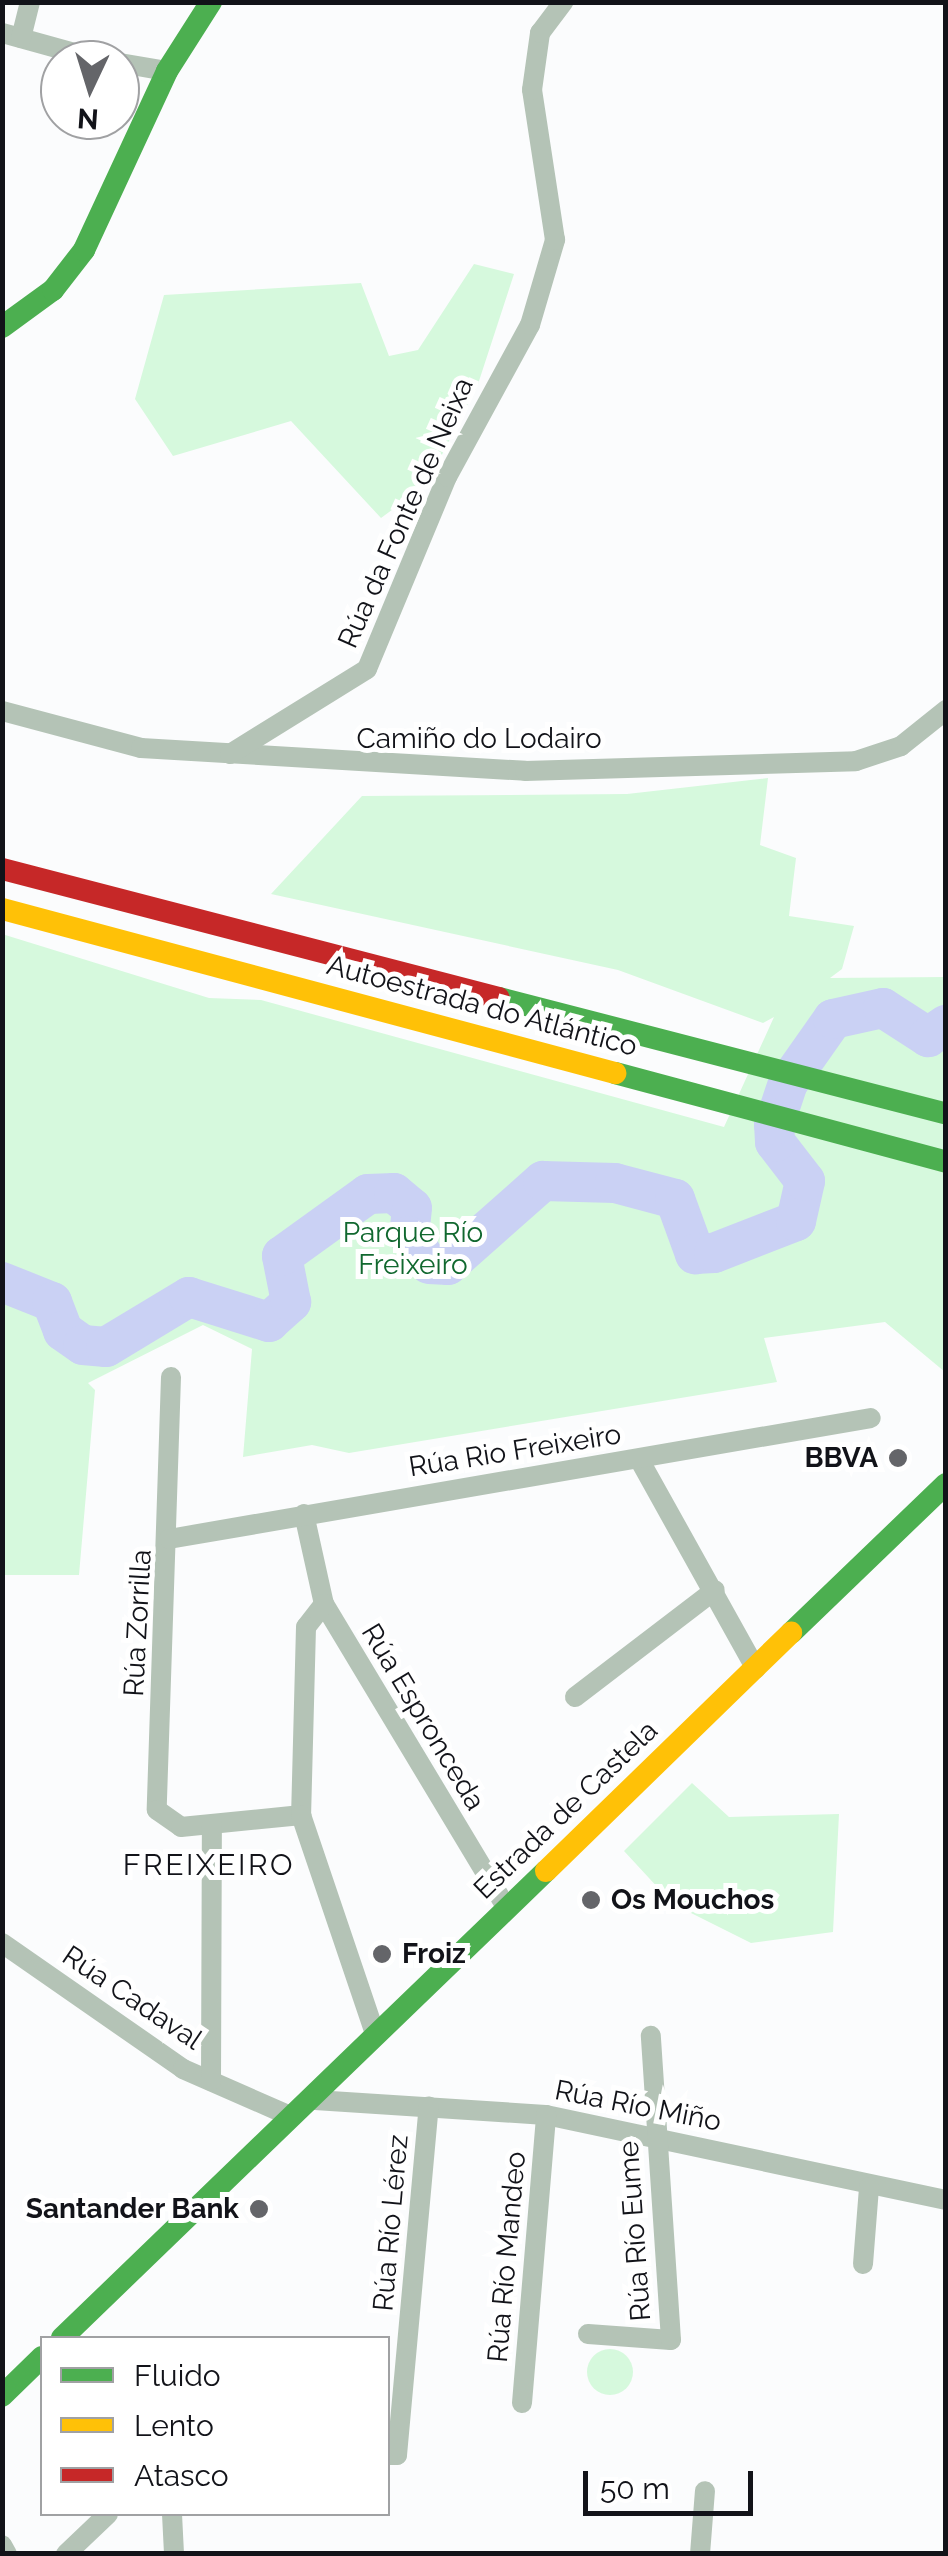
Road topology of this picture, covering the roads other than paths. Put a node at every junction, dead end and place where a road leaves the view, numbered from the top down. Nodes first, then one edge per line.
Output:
1 (30, 2) edge
2 (563, 2) edge
3 (206, 5) edge
4 (12, 35) edge
5 (40, 43) edge
6 (140, 66) edge
7 (167, 71) junction
8 (2, 327) edge
9 (946, 710) edge
10 (2, 711) edge
11 (230, 754) junction
12 (2, 869) edge
13 (2, 910) edge
14 (749, 1062) junction
15 (946, 1100) edge
16 (946, 1114) edge
17 (946, 1162) edge
18 (171, 1377) dead end
19 (870, 1418) dead end
20 (640, 1459) junction
21 (943, 1482) edge
22 (304, 1514) junction
23 (169, 1539) junction
24 (715, 1590) junction
25 (324, 1604) junction
26 (756, 1668) junction
27 (575, 1697) dead end
28 (301, 1815) junction
29 (212, 1826) junction
30 (507, 1909) junction
31 (2, 1942) edge
32 (376, 2036) junction
33 (651, 2036) dead end
34 (211, 2081) junction
35 (315, 2100) junction
36 (429, 2106) junction
37 (546, 2115) junction
38 (290, 2116) junction
39 (655, 2133) junction
40 (869, 2187) junction
41 (946, 2200) edge
42 (863, 2264) dead end
43 (588, 2334) dead end
44 (64, 2336) edge
45 (40, 2359) edge
46 (2, 2396) edge
47 (522, 2403) dead end
48 (390, 2455) edge
49 (705, 2491) dead end
50 (106, 2516) edge
51 (172, 2516) edge
52 (2, 2545) edge
53 (7, 2554) edge
54 (66, 2554) edge
55 (174, 2554) edge
56 (700, 2554) edge

1 - 4 street
2 - 11 street, Rúa da Fonte de Neixa
3 - 7 main road
4 - 5 street
6 - 7 street
7 - 8 main road
9 - 11 street, Camiño do Lodairo
10 - 11 street, Camiño do Lodairo
12 - 14 main road, Autoestrada do Atlántico
13 - 17 main road, Autoestrada do Atlántico
14 - 15 main road
14 - 16 main road, Autoestrada do Atlántico
18 - 23 street, Rúa Zorrilla
19 - 20 street, Rúa Rio Freixeiro
20 - 22 street, Rúa Rio Freixeiro
20 - 24 street
21 - 26 main road, Estrada de Castela
22 - 23 street, Rúa Rio Freixeiro
22 - 25 street, Rúa Espronceda
23 - 29 street, Rúa Zorrilla
24 - 26 street
24 - 27 street
25 - 28 street
25 - 30 street, Rúa Espronceda
26 - 30 main road, Estrada de Castela
28 - 29 street
28 - 32 street
29 - 34 street
30 - 32 main road, Estrada de Castela
31 - 34 street, Rúa Cadaval
32 - 35 main road, Estrada de Castela
33 - 39 street, Rúa Río Eume
34 - 38 street, Rúa Cadaval
35 - 36 street, Rúa Río Miño
35 - 38 main road, Estrada de Castela
36 - 37 street, Rúa Río Miño
36 - 48 street, Rúa Río Lérez
37 - 39 street, Rúa Río Miño
37 - 47 street, Rúa Río Mandeo
38 - 44 main road, Estrada de Castela
39 - 40 street, Rúa Río Miño
39 - 43 street, Rúa Río Eume
40 - 41 street, Rúa Río Miño
40 - 42 street
45 - 46 main road
49 - 56 street
50 - 54 street
51 - 55 street
52 - 53 street

